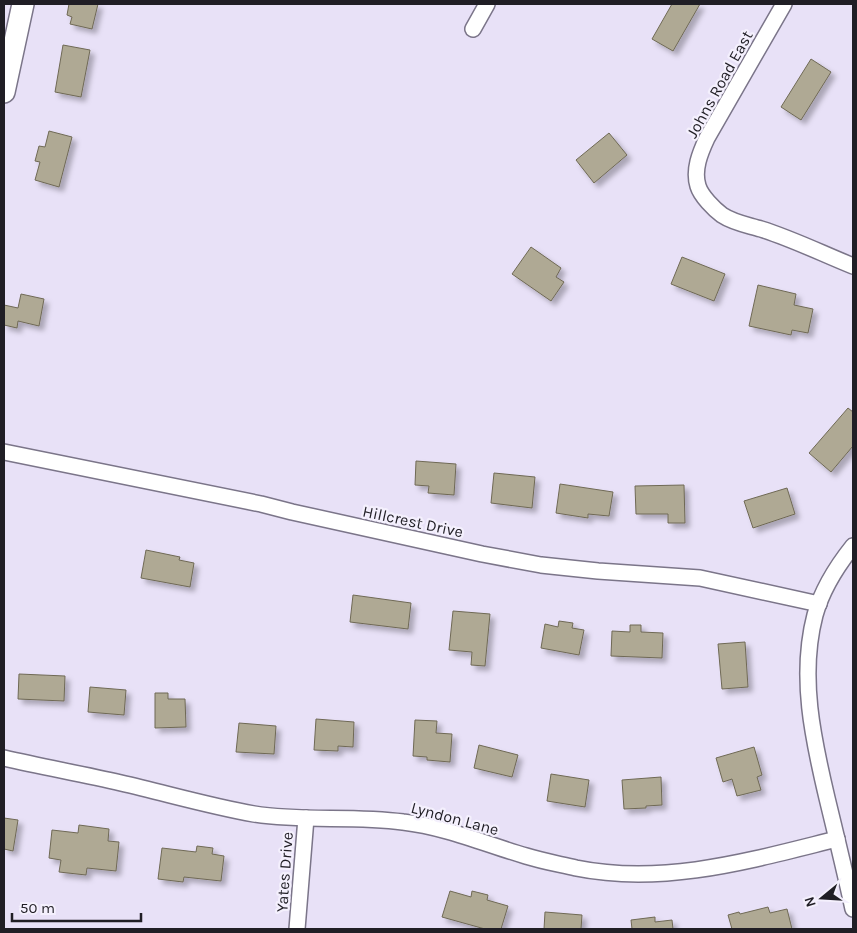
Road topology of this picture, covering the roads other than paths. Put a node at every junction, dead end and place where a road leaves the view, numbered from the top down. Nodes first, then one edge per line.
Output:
1 (23, 4) edge
2 (487, 4) edge
3 (784, 4) edge
4 (473, 29) dead end
5 (6, 67) edge
6 (4, 92) edge
7 (853, 266) edge
8 (4, 452) edge
9 (853, 546) edge
10 (819, 604) junction
11 (4, 758) edge
12 (306, 818) junction
13 (837, 839) junction
14 (853, 909) edge
15 (297, 929) edge

1 - 5 main road
2 - 4 street
3 - 7 street, Johns Road East
5 - 6 main road
8 - 10 street, Hillcrest Drive
9 - 10 street
10 - 13 street
11 - 12 street, Lyndon Lane
12 - 13 street, Lyndon Lane
12 - 15 street, Yates Drive
13 - 14 street

